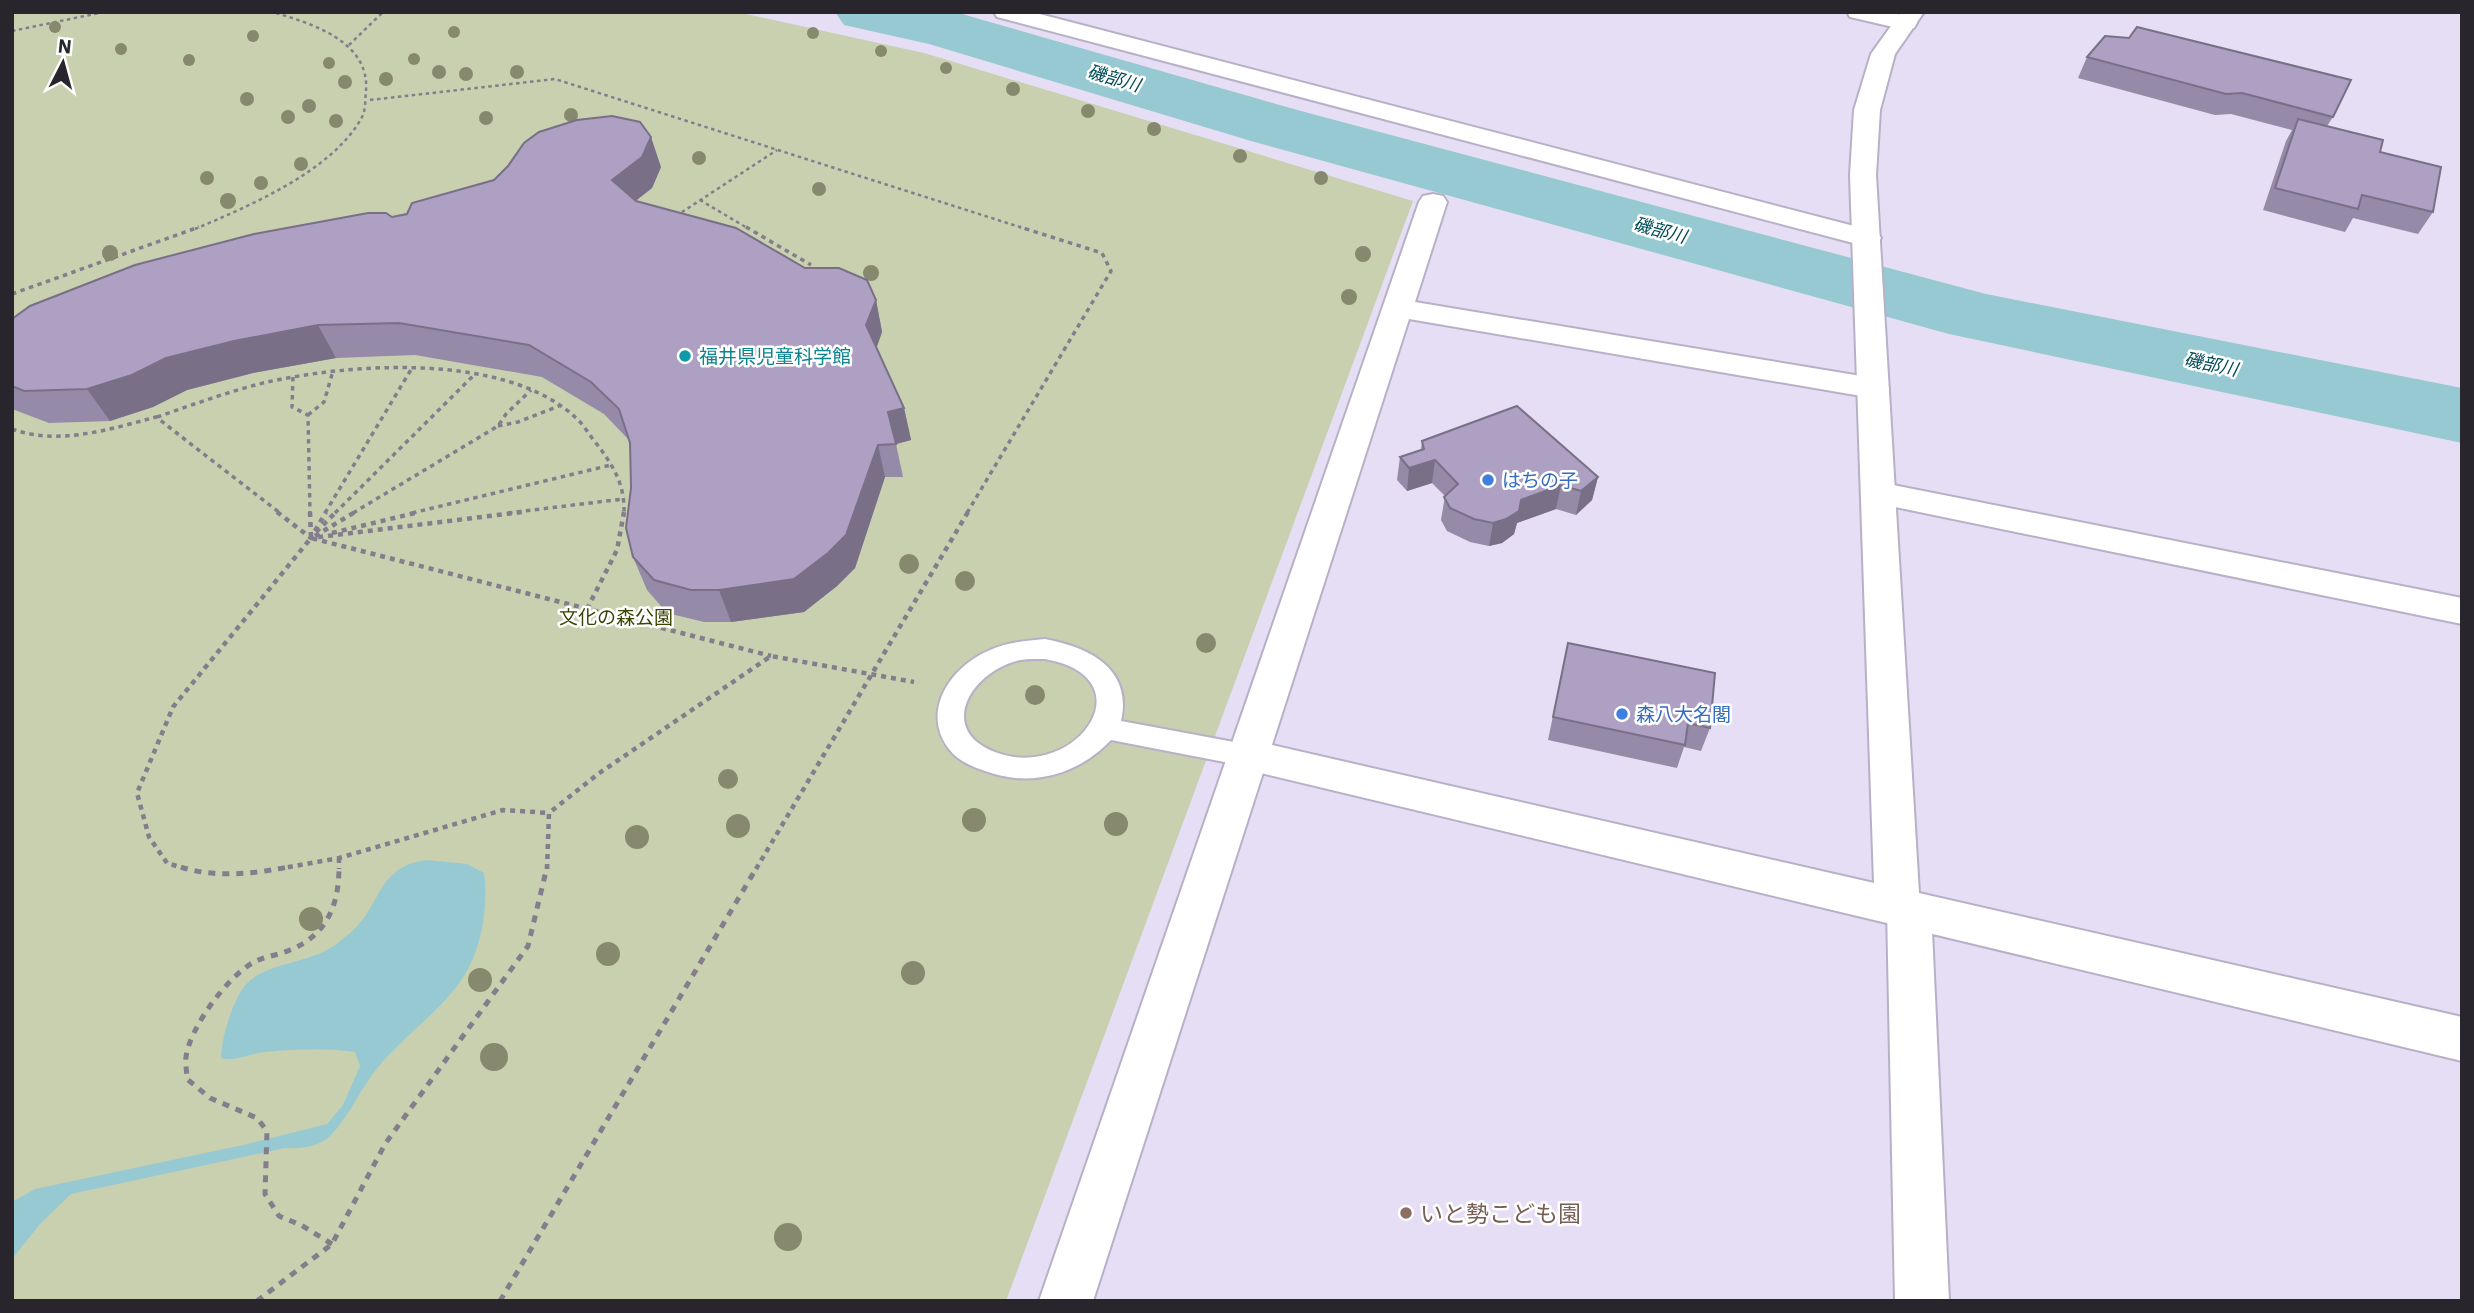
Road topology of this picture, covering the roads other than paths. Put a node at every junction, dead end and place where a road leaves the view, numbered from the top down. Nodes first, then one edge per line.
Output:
1 (1005, 12) edge
2 (1858, 12) edge
3 (1909, 18) edge
4 (1433, 202) dead end
5 (1867, 238) junction
6 (1398, 308) junction
7 (1873, 388) junction
8 (1878, 493) junction
9 (2462, 611) edge
10 (1105, 727) junction
11 (1250, 756) junction
12 (1903, 908) junction
13 (2462, 1039) edge
14 (1066, 1301) edge
15 (1922, 1301) edge

1 - 5 street
2 - 3 street
3 - 5 street
4 - 6 street
5 - 7 street
6 - 7 street
6 - 11 street
7 - 8 street
8 - 9 street
8 - 12 street
10 - 10 lane
10 - 11 lane
11 - 12 street
11 - 14 street
12 - 13 street
12 - 15 street

